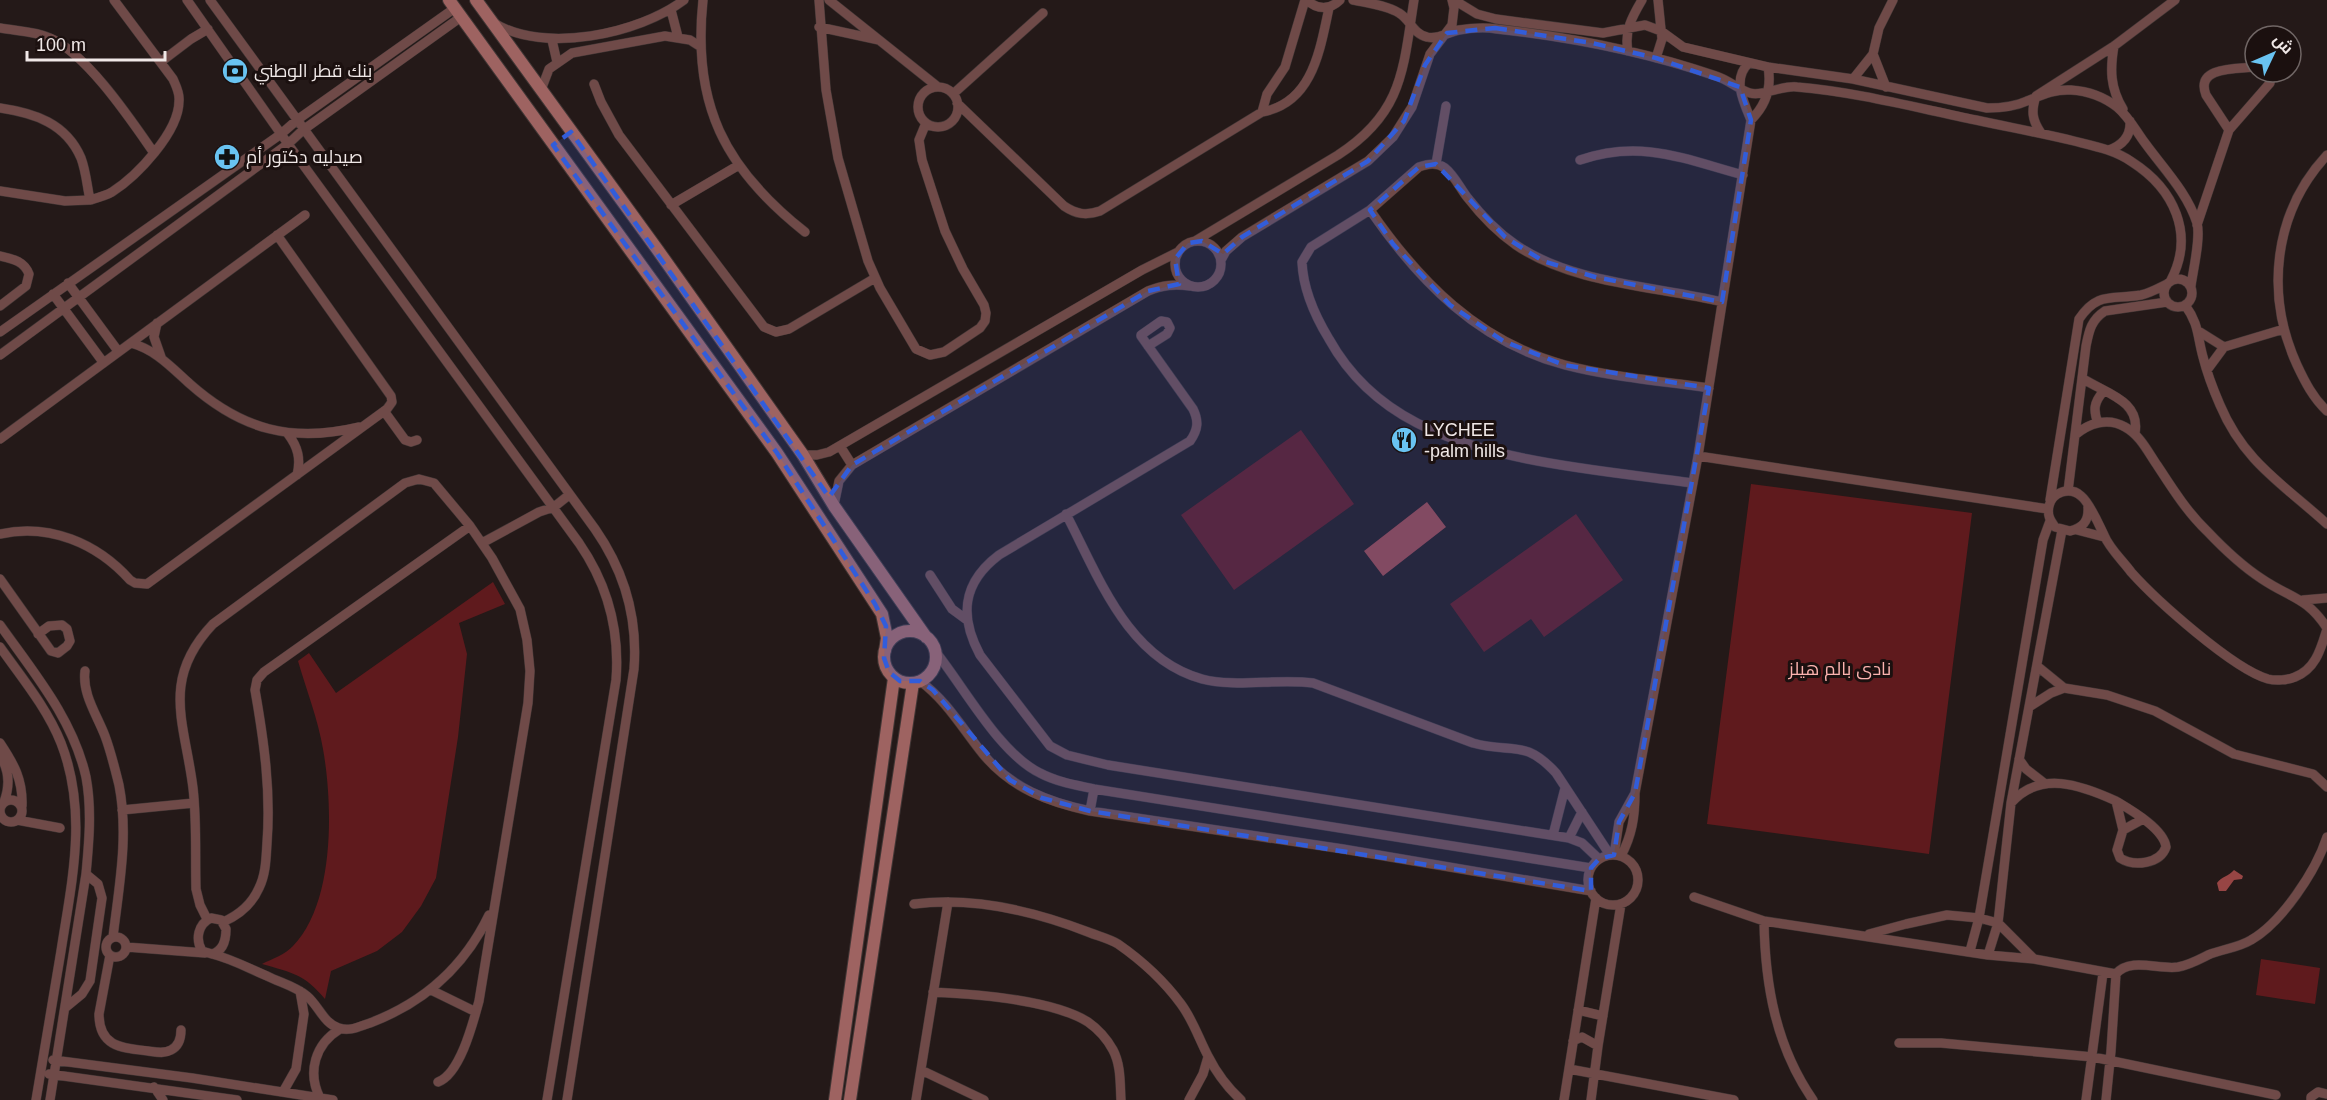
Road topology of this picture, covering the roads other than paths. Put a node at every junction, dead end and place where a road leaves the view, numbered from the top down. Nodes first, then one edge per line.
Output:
1 (114, 0) edge
2 (187, 0) edge
3 (210, 0) edge
4 (476, 0) edge
5 (684, 0) edge
6 (703, 0) edge
7 (819, 0) edge
8 (830, 0) edge
9 (1306, 0) edge
10 (1340, 0) edge
11 (1353, 0) edge
12 (1414, 0) edge
13 (1453, 0) edge
14 (1642, 0) edge
15 (1658, 0) edge
16 (1893, 0) edge
17 (2175, 0) edge
18 (1367, 2) edge
19 (455, 8) edge
20 (1329, 8) junction
21 (671, 10) junction
22 (1043, 13) dead end
23 (491, 21) junction
24 (1410, 23) junction
25 (819, 27) junction
26 (1628, 27) junction
27 (0, 28) edge
28 (208, 29) junction
29 (1661, 31) junction
30 (1447, 33) junction
31 (593, 34) junction
32 (578, 37) junction
33 (678, 37) junction
34 (552, 40) junction
35 (881, 41) junction
36 (2114, 46) junction
37 (700, 47) junction
38 (595, 49) junction
39 (580, 51) junction
40 (1628, 51) junction
41 (1873, 54) junction
42 (1656, 58) junction
43 (162, 61) junction
44 (557, 62) junction
45 (1749, 63) junction
46 (1768, 67) junction
47 (2243, 68) edge
48 (1852, 80) junction
49 (594, 84) dead end
50 (2269, 84) edge
51 (938, 87) junction
52 (1740, 87) junction
53 (1886, 87) junction
54 (541, 90) junction
55 (1768, 91) junction
56 (2036, 96) junction
57 (955, 98) junction
58 (1446, 106) dead end
59 (0, 108) edge
60 (1262, 112) junction
61 (297, 120) junction
62 (1751, 120) junction
63 (2130, 120) junction
64 (926, 123) junction
65 (303, 130) junction
66 (2229, 130) junction
67 (572, 132) junction
68 (281, 134) junction
69 (2041, 134) junction
70 (288, 144) junction
71 (553, 145) junction
72 (2109, 150) junction
73 (154, 153) junction
74 (2327, 156) edge
75 (1580, 160) dead end
76 (1436, 164) junction
77 (739, 165) junction
78 (1743, 175) junction
79 (0, 191) edge
80 (90, 200) junction
81 (671, 205) junction
82 (1370, 210) junction
83 (305, 215) dead end
84 (2197, 225) junction
85 (805, 232) dead end
86 (277, 236) junction
87 (1195, 241) junction
88 (1178, 252) junction
89 (0, 256) edge
90 (1221, 260) junction
91 (875, 279) junction
92 (2169, 282) junction
93 (68, 283) junction
94 (1190, 286) junction
95 (2191, 286) junction
96 (53, 294) junction
97 (78, 297) junction
98 (1722, 302) junction
99 (2167, 302) junction
100 (2186, 305) junction
101 (0, 306) edge
102 (63, 309) junction
103 (157, 323) junction
104 (2284, 329) junction
105 (0, 332) edge
106 (2200, 332) junction
107 (131, 343) junction
108 (1148, 346) dead end
109 (2224, 347) junction
110 (118, 351) junction
111 (0, 355) edge
112 (160, 357) junction
113 (992, 357) junction
114 (103, 362) junction
115 (2207, 370) junction
116 (1002, 376) junction
117 (2082, 378) junction
118 (1709, 388) junction
119 (2103, 392) junction
120 (384, 411) junction
121 (2327, 411) edge
122 (2098, 423) junction
123 (364, 426) junction
124 (2135, 433) junction
125 (288, 434) junction
126 (2075, 435) junction
127 (0, 439) edge
128 (417, 440) dead end
129 (840, 446) junction
130 (803, 455) junction
131 (1698, 456) junction
132 (852, 465) junction
133 (297, 475) junction
134 (1693, 483) junction
135 (2067, 491) junction
136 (569, 495) junction
137 (834, 505) junction
138 (2049, 505) junction
139 (554, 507) junction
140 (2088, 507) junction
141 (1066, 514) junction
142 (2326, 520) edge
143 (2050, 521) junction
144 (470, 526) junction
145 (2062, 530) junction
146 (2077, 530) junction
147 (0, 534) edge
148 (2104, 537) junction
149 (482, 543) junction
150 (930, 574) dead end
151 (0, 579) edge
152 (2327, 598) edge
153 (2302, 600) junction
154 (967, 620) junction
155 (0, 625) edge
156 (2327, 629) edge
157 (38, 634) dead end
158 (926, 637) junction
159 (0, 647) edge
160 (885, 651) junction
161 (934, 651) junction
162 (2037, 666) junction
163 (86, 671) dead end
164 (894, 678) junction
165 (917, 682) junction
166 (2064, 688) junction
167 (45, 689) junction
168 (35, 695) junction
169 (2029, 707) junction
170 (0, 743) edge
171 (2019, 759) junction
172 (6, 760) edge
173 (2044, 783) junction
174 (2327, 787) edge
175 (1565, 788) junction
176 (1094, 789) junction
177 (1635, 793) junction
178 (2116, 801) junction
179 (4, 802) junction
180 (194, 803) junction
181 (2011, 803) junction
182 (22, 806) junction
183 (122, 810) junction
184 (1090, 811) junction
185 (1582, 812) junction
186 (1, 816) edge
187 (2143, 819) junction
188 (17, 820) junction
189 (60, 828) dead end
190 (2123, 830) junction
191 (1553, 835) junction
192 (2327, 837) edge
193 (1569, 838) junction
194 (1615, 855) junction
195 (1599, 859) junction
196 (1591, 868) junction
197 (86, 874) junction
198 (1594, 895) junction
199 (1694, 897) dead end
200 (948, 902) junction
201 (914, 904) dead end
202 (1621, 904) junction
203 (494, 905) junction
204 (1978, 918) junction
205 (207, 919) junction
206 (1764, 921) junction
207 (223, 922) junction
208 (1998, 922) junction
209 (1866, 935) junction
210 (96, 936) junction
211 (111, 938) junction
212 (126, 947) junction
213 (94, 951) junction
214 (1970, 951) junction
215 (109, 954) junction
216 (208, 954) junction
217 (1988, 955) junction
218 (2034, 959) junction
219 (2103, 973) junction
220 (2116, 974) junction
221 (431, 990) junction
222 (300, 991) junction
223 (933, 992) junction
224 (65, 1008) junction
225 (1578, 1010) junction
226 (476, 1012) junction
227 (1603, 1016) junction
228 (340, 1029) junction
229 (181, 1030) dead end
230 (1573, 1041) junction
231 (1899, 1043) dead end
232 (1598, 1046) junction
233 (298, 1051) junction
234 (316, 1055) junction
235 (1208, 1057) junction
236 (2093, 1057) junction
237 (43, 1059) junction
238 (56, 1060) junction
239 (2110, 1061) junction
240 (1569, 1069) junction
241 (295, 1070) junction
242 (921, 1070) junction
243 (41, 1073) junction
244 (313, 1074) junction
245 (1594, 1074) junction
246 (54, 1075) junction
247 (192, 1078) junction
248 (438, 1082) dead end
249 (154, 1087) junction
250 (283, 1092) junction
251 (2327, 1094) edge
252 (2276, 1095) dead end
253 (194, 1096) edge
254 (320, 1098) junction
255 (36, 1100) edge
256 (50, 1100) edge
257 (163, 1100) edge
258 (237, 1100) edge
259 (333, 1100) edge
260 (548, 1100) edge
261 (567, 1100) edge
262 (835, 1100) edge
263 (850, 1100) edge
264 (916, 1100) edge
265 (984, 1100) edge
266 (1120, 1100) edge
267 (1189, 1100) edge
268 (1241, 1100) edge
269 (1565, 1100) edge
270 (1591, 1100) edge
271 (1734, 1100) edge
272 (1813, 1100) edge
273 (2086, 1100) edge
274 (2106, 1100) edge
275 (2310, 1100) edge

1 - 43 street
2 - 28 street
3 - 61 street
4 - 23 street
5 - 21 street
6 - 37 street
7 - 25 street
8 - 35 street
9 - 20 street
9 - 60 street
10 - 20 street
11 - 18 street
12 - 24 street
13 - 26 street
13 - 30 street
14 - 26 street
15 - 29 street
16 - 41 street
17 - 36 street
18 - 24 street
19 - 61 street
19 - 65 street
19 - 71 street
20 - 60 street
21 - 31 street
21 - 33 street
22 - 57 street
23 - 34 street
23 - 54 street
24 - 30 street
24 - 87 street
25 - 35 street
25 - 91 street
26 - 29 street
26 - 40 street
27 - 73 street
28 - 43 street
28 - 68 street
29 - 42 street
29 - 45 street
30 - 40 street
30 - 90 street
31 - 32 street
31 - 38 street
32 - 34 street
32 - 39 street
33 - 37 street
33 - 38 street
34 - 44 street
35 - 51 street
36 - 56 street
36 - 63 street
37 - 77 street
38 - 39 street
39 - 44 street
40 - 42 street
41 - 48 street
41 - 53 street
42 - 52 street
43 - 73 street
44 - 54 street
45 - 46 street
45 - 52 street
46 - 48 street
46 - 55 street
47 - 66 street
48 - 53 street
49 - 81 street
50 - 66 street
51 - 57 street
51 - 64 street
52 - 55 street
52 - 62 street
53 - 56 street
54 - 67 street
55 - 62 street
55 - 69 street
56 - 63 street
56 - 69 street
57 - 60 street
57 - 64 street
58 - 76 street
59 - 80 street
61 - 65 street
61 - 68 street
62 - 78 street
63 - 72 street
63 - 84 street
64 - 91 street
65 - 70 street
65 - 136 street
66 - 84 street
67 - 71 street
67 - 130 street
68 - 70 street
68 - 93 street
69 - 72 street
70 - 97 street
70 - 139 street
71 - 160 street
72 - 92 street
73 - 80 street
74 - 104 street
75 - 78 street
76 - 82 street
76 - 98 street
77 - 81 street
77 - 85 street
78 - 98 street
79 - 80 street
81 - 91 street
82 - 118 street
82 - 134 street
83 - 86 street
84 - 95 street
86 - 103 street
86 - 120 street
87 - 88 street
87 - 90 street
88 - 94 street
88 - 113 street
89 - 101 street
90 - 94 street
92 - 95 street
92 - 99 street
92 - 138 street
93 - 96 street
93 - 97 street
94 - 116 street
95 - 100 street
96 - 102 street
96 - 105 street
97 - 102 street
97 - 110 street
98 - 118 street
99 - 100 street
99 - 117 street
100 - 106 street
102 - 111 street
102 - 114 street
103 - 107 street
103 - 112 street
104 - 109 street
104 - 121 street
106 - 109 street
106 - 115 street
107 - 110 street
107 - 112 street
108 - 141 street
109 - 115 street
110 - 114 street
112 - 125 street
113 - 116 street
113 - 129 street
114 - 127 street
115 - 142 street
116 - 132 street
117 - 119 street
117 - 126 street
118 - 131 street
119 - 122 street
119 - 124 street
120 - 123 street
120 - 128 street
122 - 124 street
122 - 126 street
123 - 125 street
123 - 133 street
124 - 153 street
125 - 133 street
126 - 135 street
129 - 130 street
129 - 132 street
130 - 137 street
131 - 134 street
131 - 138 street
132 - 137 street
133 - 147 street
134 - 177 street
135 - 138 street
135 - 140 street
136 - 139 street
136 - 261 street
137 - 158 street
138 - 143 street
139 - 149 street
139 - 260 street
140 - 146 street
140 - 148 street
141 - 154 street
141 - 175 street
143 - 145 street
143 - 204 street
144 - 149 street
144 - 180 street
144 - 207 street
145 - 146 street
145 - 162 street
146 - 148 street
148 - 156 street
149 - 203 street
150 - 154 street
151 - 157 street
152 - 153 street
153 - 156 street
154 - 191 street
155 - 167 street
158 - 160 street
158 - 161 street
159 - 168 street
160 - 164 street
161 - 165 street
161 - 176 street
162 - 166 street
162 - 169 street
163 - 183 street
164 - 165 street
164 - 262 street
165 - 184 street
165 - 263 street
166 - 169 street
166 - 174 street
167 - 168 street
167 - 197 street
168 - 237 street
169 - 171 street
170 - 172 street
171 - 173 street
171 - 181 street
172 - 179 street
172 - 182 street
173 - 178 street
173 - 181 street
175 - 185 street
175 - 191 street
176 - 184 street
176 - 196 street
177 - 194 street
177 - 194 street
178 - 187 street
178 - 190 street
179 - 182 street
179 - 186 street
180 - 183 street
180 - 205 street
181 - 208 street
182 - 188 street
183 - 211 street
184 - 198 street
185 - 193 street
185 - 194 street
186 - 188 street
187 - 190 street
187 - 190 street
188 - 189 street
191 - 193 street
192 - 220 street
193 - 195 street
194 - 195 street
194 - 202 street
195 - 196 street
196 - 198 street
197 - 210 street
197 - 224 street
198 - 202 street
198 - 225 street
199 - 206 street
200 - 201 street
200 - 223 street
200 - 235 street
202 - 227 street
203 - 221 street
203 - 226 street
204 - 208 street
204 - 209 street
204 - 214 street
205 - 207 street
205 - 216 street
206 - 209 street
206 - 272 street
207 - 216 street
208 - 217 street
208 - 218 street
209 - 214 street
210 - 211 street
210 - 213 street
211 - 212 street
211 - 215 street
212 - 215 street
212 - 216 street
213 - 215 street
213 - 224 street
214 - 217 street
215 - 229 street
216 - 222 street
217 - 218 street
218 - 219 street
219 - 220 street
219 - 236 street
220 - 239 street
221 - 226 street
221 - 228 street
222 - 228 street
222 - 233 street
223 - 242 street
223 - 266 street
224 - 238 street
225 - 227 street
225 - 230 street
226 - 248 street
227 - 232 street
228 - 234 street
230 - 232 street
230 - 240 street
231 - 236 street
232 - 245 street
233 - 234 street
233 - 241 street
234 - 244 street
235 - 267 street
235 - 268 street
236 - 239 street
236 - 273 street
237 - 238 street
237 - 243 street
238 - 246 street
238 - 247 street
239 - 252 street
239 - 274 street
240 - 245 street
240 - 269 street
241 - 244 street
241 - 250 street
242 - 264 street
242 - 265 street
243 - 246 street
243 - 255 street
244 - 254 street
245 - 270 street
245 - 271 street
246 - 249 street
246 - 256 street
247 - 250 street
247 - 253 street
249 - 253 street
249 - 257 street
250 - 254 street
251 - 275 street
253 - 258 street
254 - 259 street

